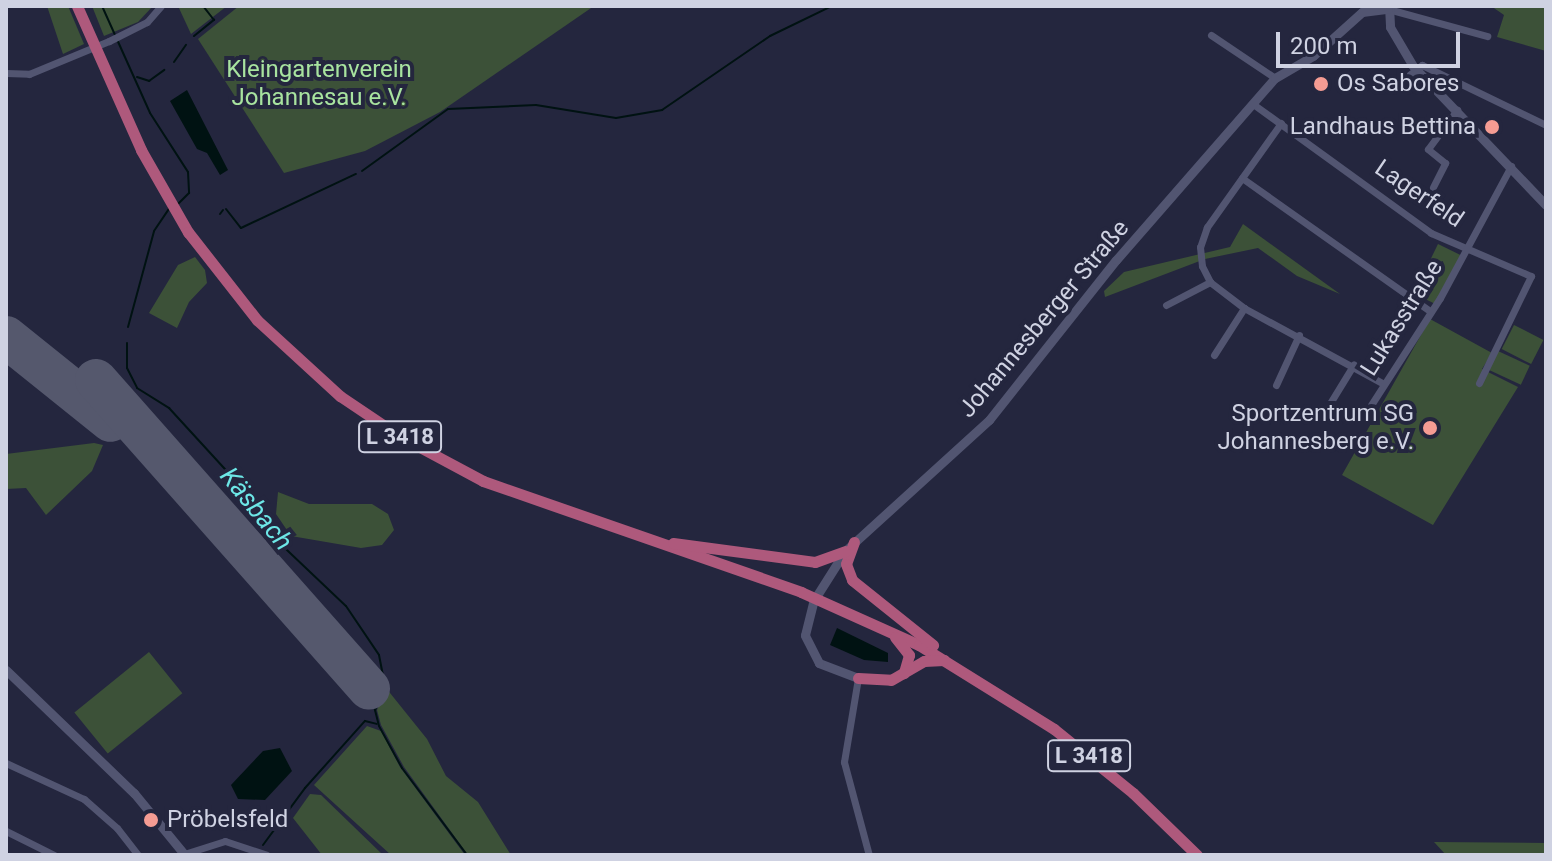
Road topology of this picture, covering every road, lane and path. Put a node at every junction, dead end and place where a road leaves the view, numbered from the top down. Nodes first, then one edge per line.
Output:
1 (161, 6) edge
2 (1388, 7) edge
3 (81, 10) edge
4 (1211, 35) dead end
5 (1487, 36) dead end
6 (1413, 66) junction
7 (6, 73) edge
8 (1275, 78) junction
9 (1404, 79) dead end
10 (1253, 104) junction
11 (1457, 110) junction
12 (1281, 123) junction
13 (1546, 125) edge
14 (1511, 166) junction
15 (1242, 178) junction
16 (1433, 187) dead end
17 (1546, 205) edge
18 (1468, 247) junction
19 (1210, 282) junction
20 (1166, 305) dead end
21 (1244, 308) junction
22 (1430, 311) junction
23 (1299, 335) junction
24 (1214, 355) dead end
25 (1354, 364) junction
26 (1479, 383) dead end
27 (1384, 384) junction
28 (1276, 385) dead end
29 (1371, 405) dead end
30 (1324, 413) dead end
31 (635, 536) junction
32 (854, 542) junction
33 (845, 551) junction
34 (882, 626) junction
35 (948, 661) junction
36 (6, 670) edge
37 (968, 672) junction
38 (901, 676) junction
39 (858, 678) junction
40 (6, 763) edge
41 (6, 831) edge
42 (180, 853) edge
43 (54, 855) edge
44 (138, 855) edge
45 (267, 855) edge
46 (869, 855) edge
47 (1197, 855) edge

1 - 7 street
2 - 5 street
2 - 6 street
2 - 8 street, Johannesberger Straße
3 - 31 main road, L 3418
4 - 8 street
6 - 9 street
6 - 11 street
6 - 13 street
8 - 10 street, Johannesberger Straße
10 - 12 street, Lagerfeld
10 - 32 street, Johannesberger Straße
11 - 14 street
11 - 16 street
12 - 15 street
12 - 18 street, Lagerfeld
14 - 17 street
14 - 18 street, Lukasstraße
15 - 19 street
15 - 22 street
18 - 22 street, Lukasstraße
18 - 26 street, Lagerfeld
19 - 20 street
19 - 21 street
21 - 23 street
21 - 24 street
22 - 27 street, Lukasstraße
23 - 25 street
23 - 28 street
25 - 27 street
25 - 30 street
27 - 29 street, Lukasstraße
31 - 33 main road
31 - 34 main road, L 3418
32 - 33 street, Johannesberger Straße
32 - 37 main road
33 - 39 street, Johannesberger Straße
34 - 35 main road, L 3418
34 - 38 main road
35 - 37 main road, L 3418
35 - 38 main road
36 - 42 street
37 - 47 main road, L 3418
38 - 39 main road
39 - 46 street
40 - 44 street
41 - 43 street
42 - 45 street

